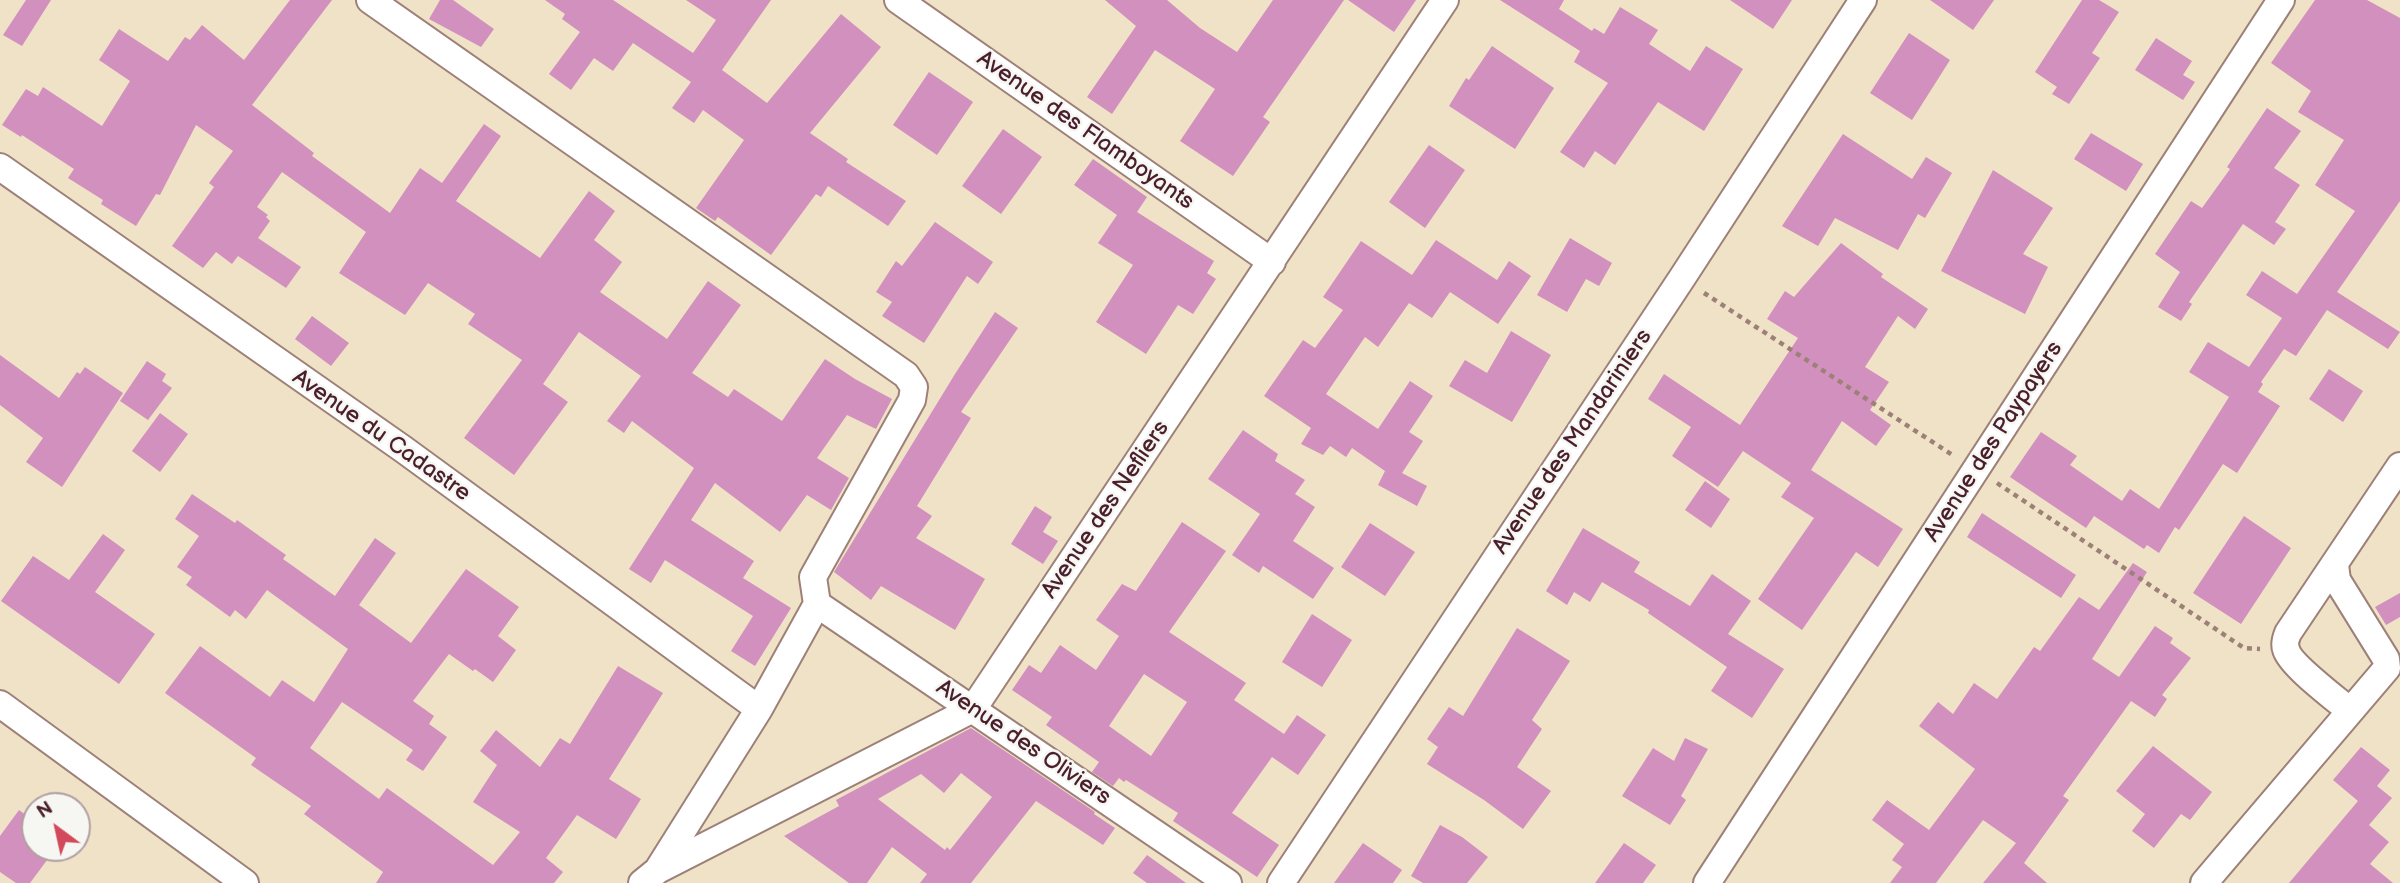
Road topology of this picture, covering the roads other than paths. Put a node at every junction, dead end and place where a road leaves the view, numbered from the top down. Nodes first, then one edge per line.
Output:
1 (370, 0) edge
2 (898, 0) edge
3 (1445, 0) edge
4 (1863, 0) edge
5 (2281, 0) edge
6 (0, 167) edge
7 (1272, 262) junction
8 (2400, 466) edge
9 (2335, 565) junction
10 (817, 604) junction
11 (0, 704) edge
12 (759, 709) junction
13 (972, 709) junction
14 (2350, 710) junction
15 (650, 876) edge
16 (245, 883) edge
17 (1228, 883) edge
18 (1281, 883) edge
19 (1707, 883) edge
20 (2204, 883) edge

1 - 10 street
2 - 7 street, Avenue des Flamboyants
3 - 7 street, Avenue des Nefliers
4 - 18 street, Avenue des Mandariniers
5 - 19 street, Avenue des Paypayers
6 - 12 street, Avenue du Cadastre
7 - 13 street, Avenue des Nefliers
8 - 9 street
9 - 14 street
9 - 14 street
10 - 12 street
10 - 13 street, Avenue des Oliviers
11 - 16 street
12 - 15 street
13 - 15 street, Avenue des Nefliers
13 - 17 street, Avenue des Oliviers
14 - 20 street

